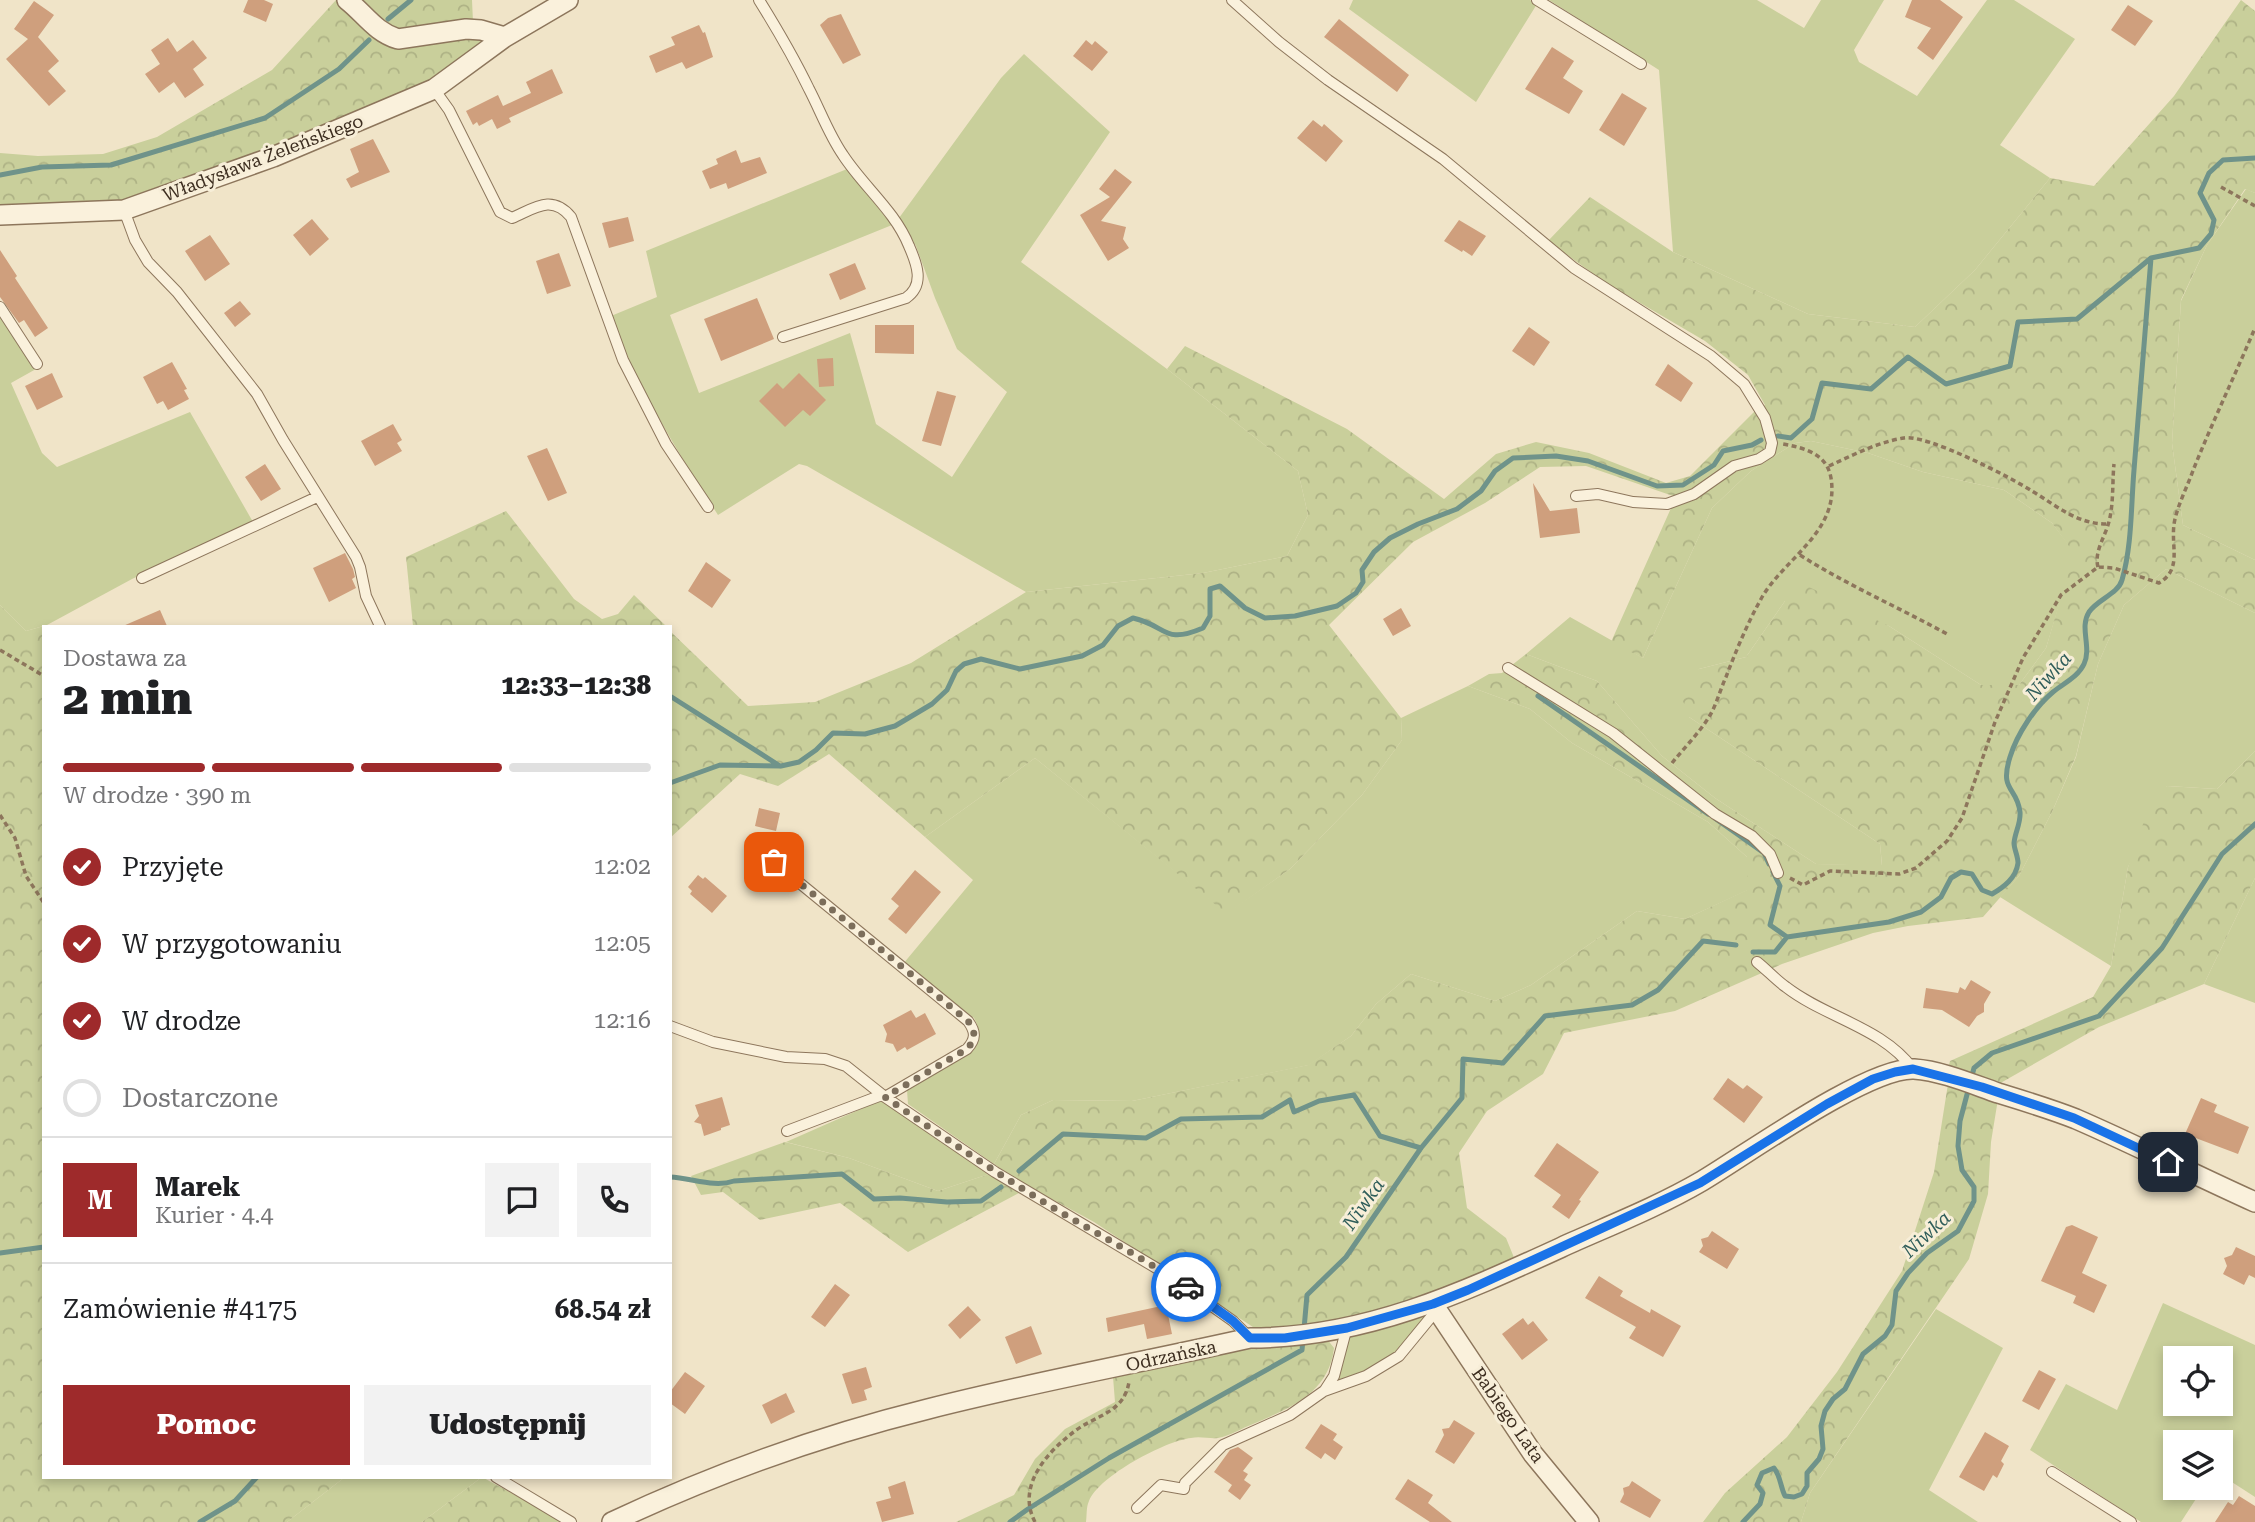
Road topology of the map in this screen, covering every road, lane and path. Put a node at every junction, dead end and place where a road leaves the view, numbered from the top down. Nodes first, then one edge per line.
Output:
1 (347, 0) edge
2 (568, 0) edge
3 (759, 0) edge
4 (1232, 0) edge
5 (1537, 0) edge
6 (505, 37) junction
7 (1641, 64) dead end
8 (434, 89) junction
9 (2221, 187) dead end
10 (2255, 206) edge
11 (124, 210) junction
12 (0, 215) edge
13 (0, 307) edge
14 (2255, 328) edge
15 (783, 337) dead end
16 (37, 364) dead end
17 (1772, 443) junction
18 (2114, 464) dead end
19 (1829, 466) junction
20 (1576, 496) dead end
21 (317, 497) junction
22 (708, 507) dead end
23 (2109, 524) junction
24 (1800, 555) junction
25 (2098, 567) junction
26 (142, 578) dead end
27 (380, 625) edge
28 (1947, 634) dead end
29 (0, 650) edge
30 (1508, 667) dead end
31 (42, 675) edge
32 (1664, 773) junction
33 (0, 815) edge
34 (774, 862) dead end
35 (1778, 873) joint
36 (42, 900) edge
37 (1757, 962) dead end
38 (672, 1027) edge
39 (1913, 1069) junction
40 (883, 1096) junction
41 (787, 1131) dead end
42 (2255, 1202) edge
43 (1434, 1307) junction
44 (1347, 1328) junction
45 (1250, 1338) junction
46 (1131, 1364) junction
47 (1324, 1391) junction
48 (2052, 1472) dead end
49 (499, 1479) edge
50 (1138, 1508) dead end
51 (570, 1522) edge
52 (612, 1522) edge
53 (1035, 1522) edge
54 (1589, 1522) edge
55 (2131, 1522) edge

1 - 6 street
2 - 6 street, Władysława Żeleńskiego
3 - 15 lane
4 - 17 lane
5 - 7 lane
6 - 8 street, Władysława Żeleńskiego
8 - 11 street, Władysława Żeleńskiego
8 - 22 lane
9 - 10 path
11 - 12 street, Władysława Żeleńskiego
11 - 21 lane
13 - 16 lane
14 - 25 path
17 - 19 path
17 - 20 lane
18 - 23 path
19 - 23 path
19 - 24 path
21 - 26 lane
21 - 27 lane
23 - 25 path
24 - 28 path
24 - 32 path
25 - 35 path
29 - 31 path
30 - 32 lane
32 - 35 lane
33 - 36 path
34 - 40 lane
37 - 39 lane
38 - 40 lane
39 - 42 street, Odrzańska
39 - 43 street, Odrzańska
40 - 41 lane
40 - 45 lane
43 - 44 street, Odrzańska
43 - 47 lane
43 - 54 street, Babiego Lata
44 - 45 street, Odrzańska
44 - 47 lane
45 - 46 street, Odrzańska
46 - 52 street, Odrzańska
46 - 53 path
47 - 50 lane
48 - 55 lane
49 - 51 lane

